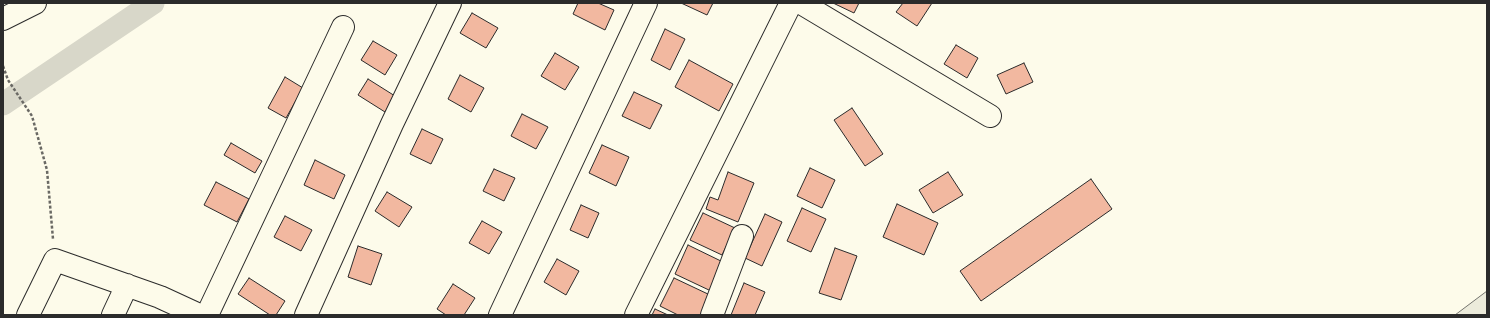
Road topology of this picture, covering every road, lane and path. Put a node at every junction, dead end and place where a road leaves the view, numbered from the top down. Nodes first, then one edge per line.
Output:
1 (35, 3) edge
2 (450, 3) edge
3 (646, 3) edge
4 (791, 3) edge
5 (801, 3) edge
6 (3, 19) edge
7 (343, 27) dead end
8 (3, 66) edge
9 (990, 116) dead end
10 (742, 236) dead end
11 (55, 260) junction
12 (127, 285) junction
13 (28, 315) edge
14 (113, 315) edge
15 (199, 315) edge
16 (207, 315) edge
17 (306, 315) edge
18 (500, 315) edge
19 (636, 315) edge
20 (712, 315) edge

1 - 6 street
2 - 17 street
3 - 18 street
4 - 19 street
5 - 9 street
7 - 16 street
8 - 11 path
10 - 20 street
11 - 12 street
11 - 13 street
12 - 14 street
12 - 15 street

